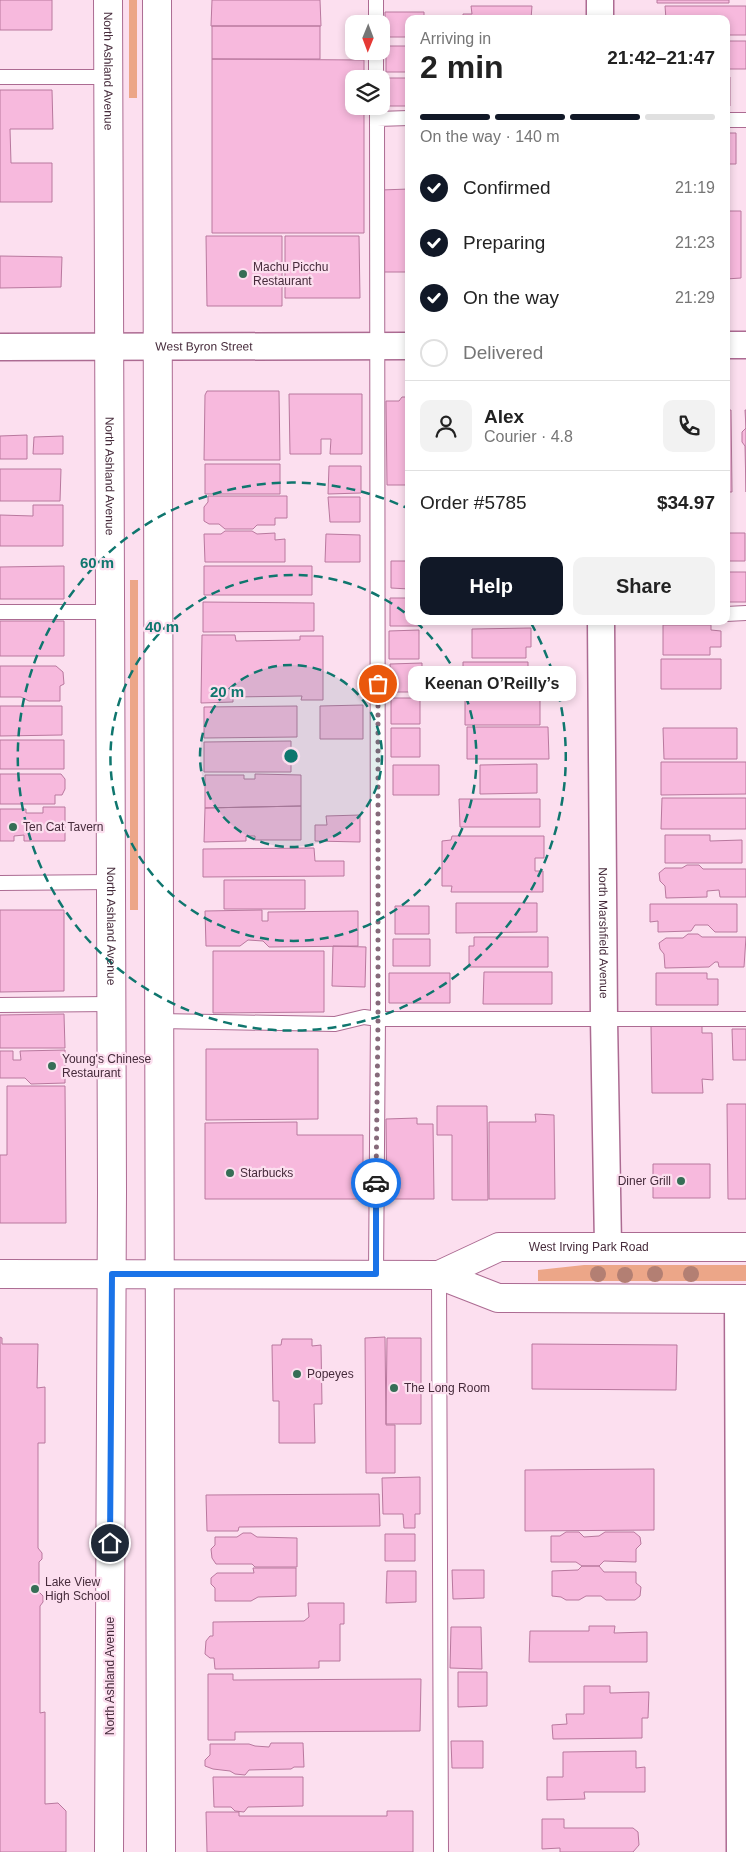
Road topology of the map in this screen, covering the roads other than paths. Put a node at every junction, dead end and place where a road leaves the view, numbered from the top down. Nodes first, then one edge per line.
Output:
1 (108, 0) edge
2 (157, 0) edge
3 (376, 0) edge
4 (600, 0) edge
5 (376, 15) edge
6 (600, 15) edge
7 (0, 77) edge
8 (109, 77) junction
9 (390, 114) edge
10 (377, 115) edge
11 (405, 117) edge
12 (730, 120) edge
13 (746, 120) edge
14 (730, 345) edge
15 (746, 345) edge
16 (109, 346) junction
17 (378, 346) junction
18 (405, 346) edge
19 (0, 347) edge
20 (158, 347) junction
21 (0, 612) edge
22 (111, 612) junction
23 (730, 614) edge
24 (746, 614) edge
25 (601, 625) edge
26 (111, 882) junction
27 (0, 883) edge
28 (111, 1004) junction
29 (0, 1005) edge
30 (604, 1019) junction
31 (746, 1019) edge
32 (378, 1020) junction
33 (159, 1021) junction
34 (608, 1246) junction
35 (746, 1247) edge
36 (0, 1274) edge
37 (112, 1274) junction
38 (160, 1274) junction
39 (376, 1274) junction
40 (439, 1275) junction
41 (742, 1299) edge
42 (109, 1852) edge
43 (160, 1852) edge
44 (441, 1852) edge
45 (740, 1852) edge

1 - 8 main road, North Ashland Avenue
2 - 20 main road
3 - 5 lane
4 - 6 street
7 - 8 lane
8 - 16 main road, North Ashland Avenue
9 - 11 lane
10 - 17 lane
12 - 13 lane
14 - 15 street
16 - 19 street, West Byron Street
16 - 20 street, West Byron Street
16 - 22 main road, North Ashland Avenue
17 - 18 street, West Byron Street
17 - 20 street, West Byron Street
17 - 32 lane
20 - 33 main road
21 - 22 lane
22 - 26 main road, North Ashland Avenue
23 - 24 lane
25 - 30 street, North Marshfield Avenue
26 - 27 lane
26 - 28 main road, North Ashland Avenue
28 - 29 lane
28 - 37 main road, North Ashland Avenue
30 - 31 lane
30 - 32 lane
30 - 34 street, North Marshfield Avenue
32 - 33 lane
32 - 39 lane
33 - 38 main road
34 - 35 main road, West Irving Park Road
34 - 40 main road, West Irving Park Road
36 - 37 main road, West Irving Park Road
37 - 38 main road, West Irving Park Road
37 - 42 main road, North Ashland Avenue
38 - 39 main road, West Irving Park Road
38 - 43 main road
39 - 40 main road, West Irving Park Road
40 - 41 main road, West Irving Park Road
40 - 44 lane
41 - 45 street

